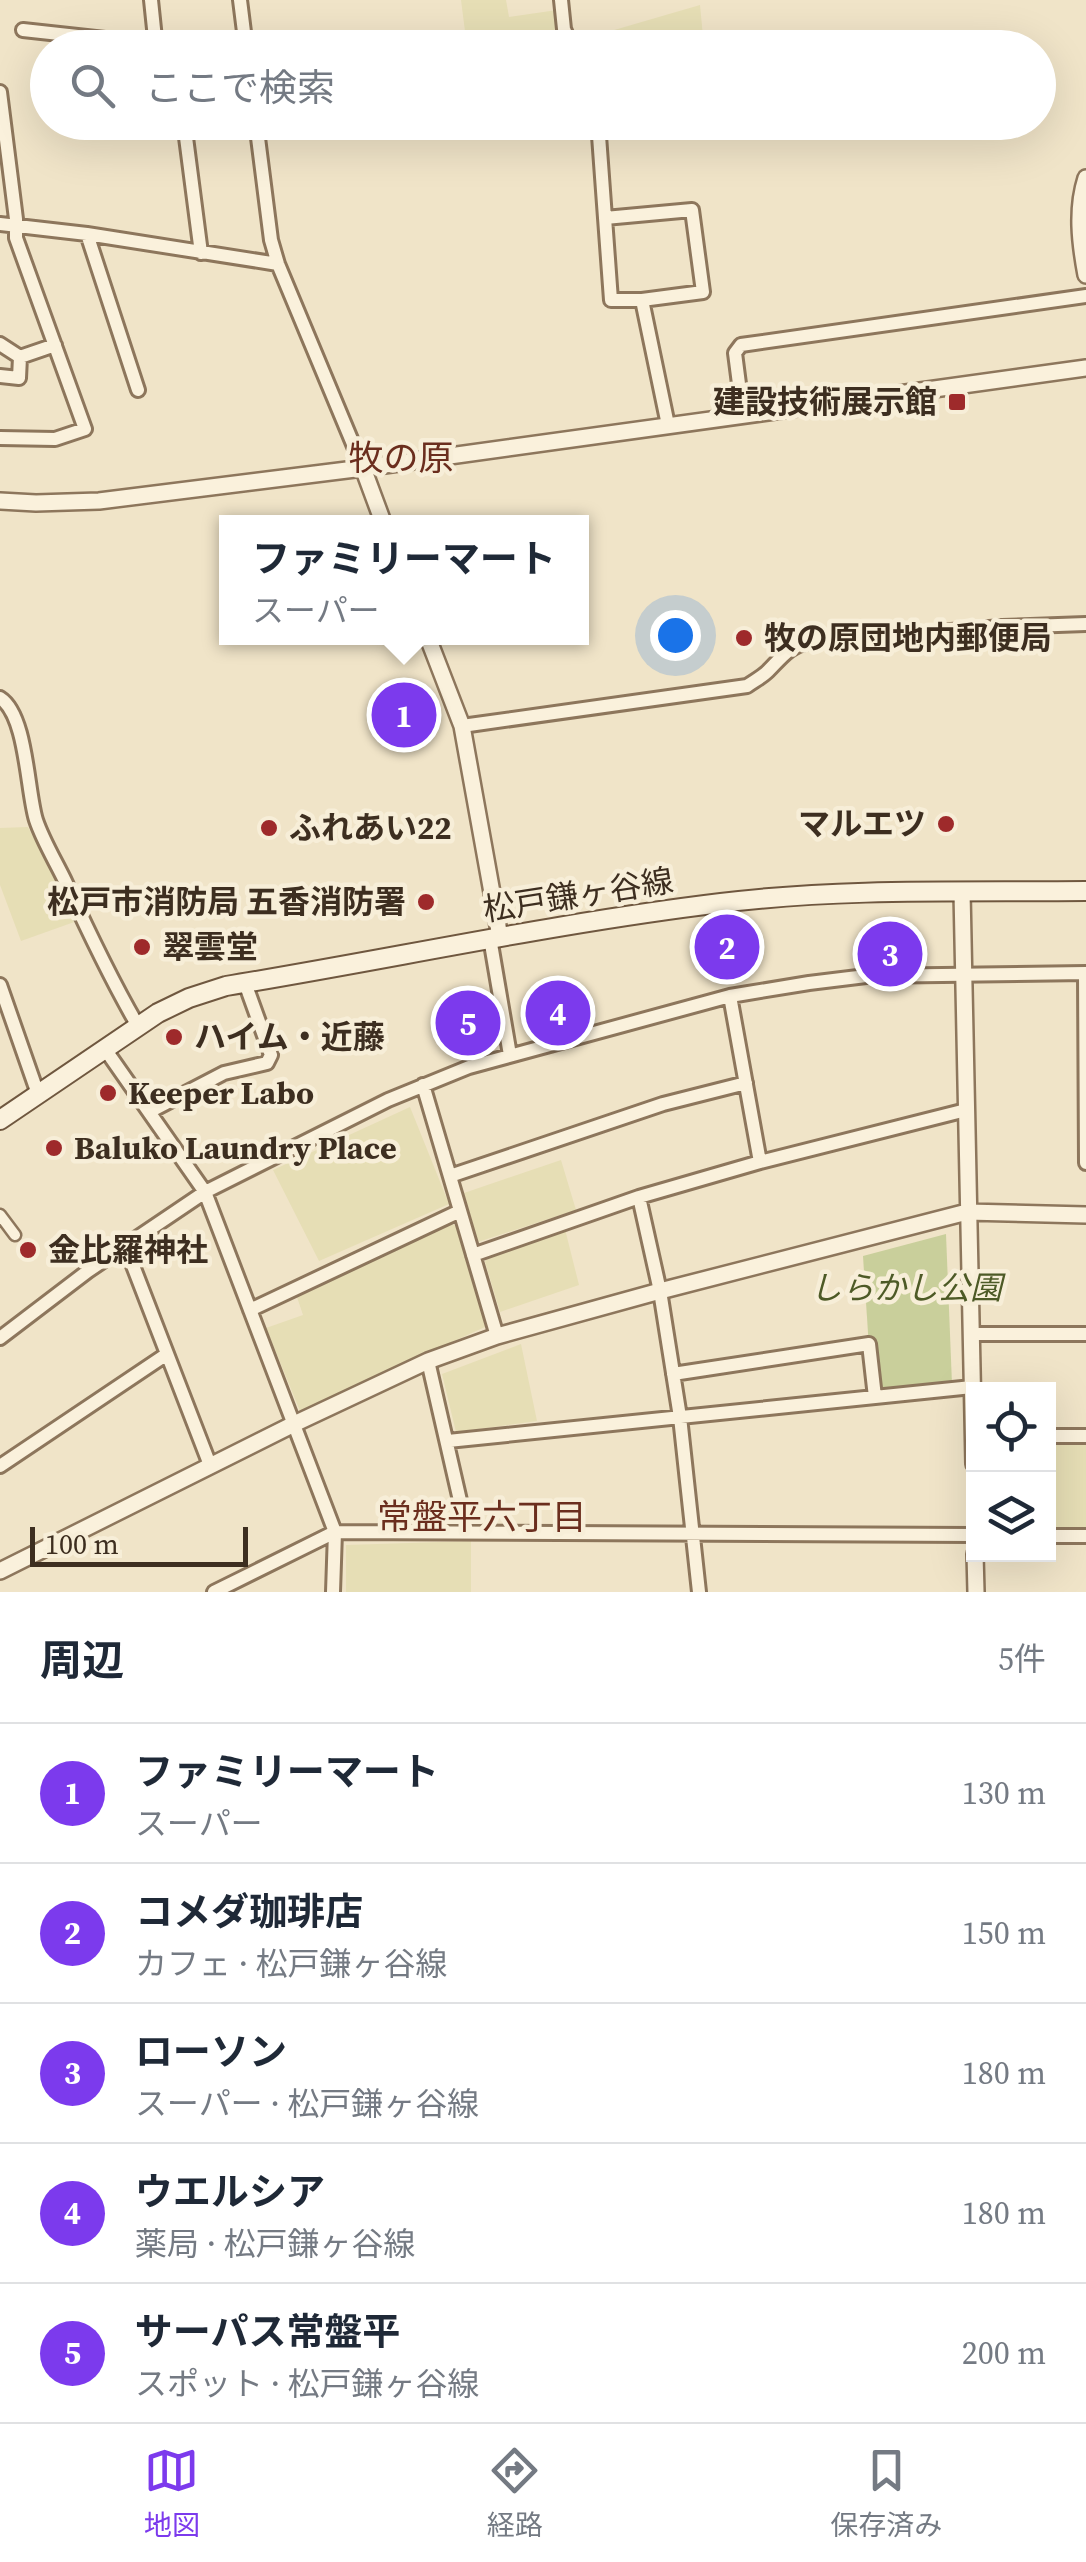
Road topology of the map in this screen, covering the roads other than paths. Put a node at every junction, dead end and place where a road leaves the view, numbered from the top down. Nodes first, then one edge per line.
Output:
1 (150, 0) edge
2 (240, 0) edge
3 (561, 0) edge
4 (24, 30) dead end
5 (154, 30) edge
6 (244, 30) edge
7 (564, 30) edge
8 (30, 31) edge
9 (0, 92) edge
10 (186, 140) edge
11 (258, 140) edge
12 (599, 140) edge
13 (1086, 178) edge
14 (605, 218) junction
15 (0, 224) edge
16 (16, 226) junction
17 (88, 234) junction
18 (201, 253) junction
19 (278, 264) junction
20 (1086, 275) edge
21 (1086, 296) edge
22 (642, 300) junction
23 (0, 344) edge
24 (55, 345) junction
25 (20, 357) junction
26 (1086, 368) edge
27 (0, 376) edge
28 (138, 390) dead end
29 (744, 414) junction
30 (668, 425) junction
31 (0, 438) edge
32 (363, 468) junction
33 (0, 501) edge
34 (380, 515) edge
35 (1086, 624) edge
36 (431, 645) edge
37 (0, 698) edge
38 (462, 726) junction
39 (1086, 891) edge
40 (962, 892) junction
41 (495, 937) junction
42 (1085, 974) edge
43 (963, 976) junction
44 (244, 983) junction
45 (0, 985) edge
46 (730, 996) junction
47 (138, 1026) junction
48 (104, 1049) junction
49 (510, 1055) junction
50 (746, 1082) junction
51 (423, 1085) junction
52 (1086, 1088) edge
53 (38, 1094) junction
54 (966, 1110) junction
55 (149, 1112) junction
56 (0, 1120) edge
57 (760, 1162) junction
58 (1086, 1162) edge
59 (450, 1176) junction
60 (205, 1192) junction
61 (639, 1197) junction
62 (460, 1211) junction
63 (967, 1212) junction
64 (0, 1215) edge
65 (1086, 1215) edge
66 (15, 1234) dead end
67 (125, 1245) junction
68 (473, 1255) junction
69 (660, 1291) junction
70 (250, 1310) junction
71 (971, 1334) junction
72 (1086, 1334) edge
73 (497, 1336) junction
74 (0, 1338) edge
75 (167, 1354) junction
76 (428, 1361) junction
77 (673, 1374) junction
78 (972, 1382) edge
79 (966, 1388) edge
80 (875, 1397) junction
81 (680, 1418) junction
82 (294, 1424) junction
83 (1056, 1436) edge
84 (1086, 1436) edge
85 (448, 1441) junction
86 (210, 1465) junction
87 (0, 1466) edge
88 (467, 1531) junction
89 (335, 1532) junction
90 (693, 1532) junction
91 (966, 1535) edge
92 (1056, 1536) edge
93 (1086, 1536) edge
94 (975, 1562) edge
95 (0, 1571) edge
96 (214, 1592) edge
97 (333, 1592) edge
98 (699, 1592) edge
99 (976, 1592) edge

1 - 5 street
2 - 6 street
3 - 7 street
4 - 8 street
9 - 16 street
10 - 18 street
11 - 19 street
12 - 14 street
13 - 20 street
14 - 22 street
14 - 22 street
15 - 16 street
16 - 17 street
16 - 24 street
17 - 18 street
17 - 28 street
18 - 19 street
19 - 32 street
21 - 29 street
22 - 30 street
23 - 25 street
24 - 25 street
24 - 31 street
25 - 27 street
26 - 29 street
29 - 30 street
30 - 32 street
32 - 33 street
32 - 34 street
35 - 38 street
36 - 38 street
37 - 47 street
38 - 41 street
39 - 40 main road, 松戸鎌ヶ谷線
40 - 41 main road, 松戸鎌ヶ谷線
40 - 43 street
41 - 44 main road, 松戸鎌ヶ谷線
41 - 49 street
42 - 43 street
42 - 52 street
43 - 46 street
43 - 54 street
44 - 47 main road, 松戸鎌ヶ谷線
44 - 55 street
45 - 53 street
46 - 49 street
46 - 50 street
47 - 48 main road, 松戸鎌ヶ谷線
48 - 53 main road, 松戸鎌ヶ谷線
48 - 55 street
49 - 51 street
50 - 57 street
50 - 59 street
51 - 59 street
51 - 60 street
52 - 58 street
53 - 56 main road, 松戸鎌ヶ谷線
54 - 57 street
54 - 63 street
55 - 60 street
57 - 61 street
59 - 62 street
60 - 67 street
60 - 70 street
61 - 68 street
61 - 69 street
62 - 68 street
62 - 70 street
63 - 65 street
63 - 69 street
63 - 71 street
64 - 66 street
67 - 74 street
67 - 75 street
68 - 73 street
69 - 73 street
69 - 77 street
70 - 82 street
71 - 72 street
71 - 78 street
73 - 76 street
75 - 86 street
75 - 87 street
76 - 82 street
76 - 85 street
77 - 80 street
77 - 81 street
79 - 80 street
80 - 81 street
81 - 85 street
81 - 90 street
82 - 86 street
82 - 89 street
83 - 84 street
85 - 88 street
86 - 95 street
88 - 89 street
88 - 90 street
89 - 96 street
89 - 97 street
90 - 91 street
90 - 98 street
92 - 93 street
94 - 99 street

